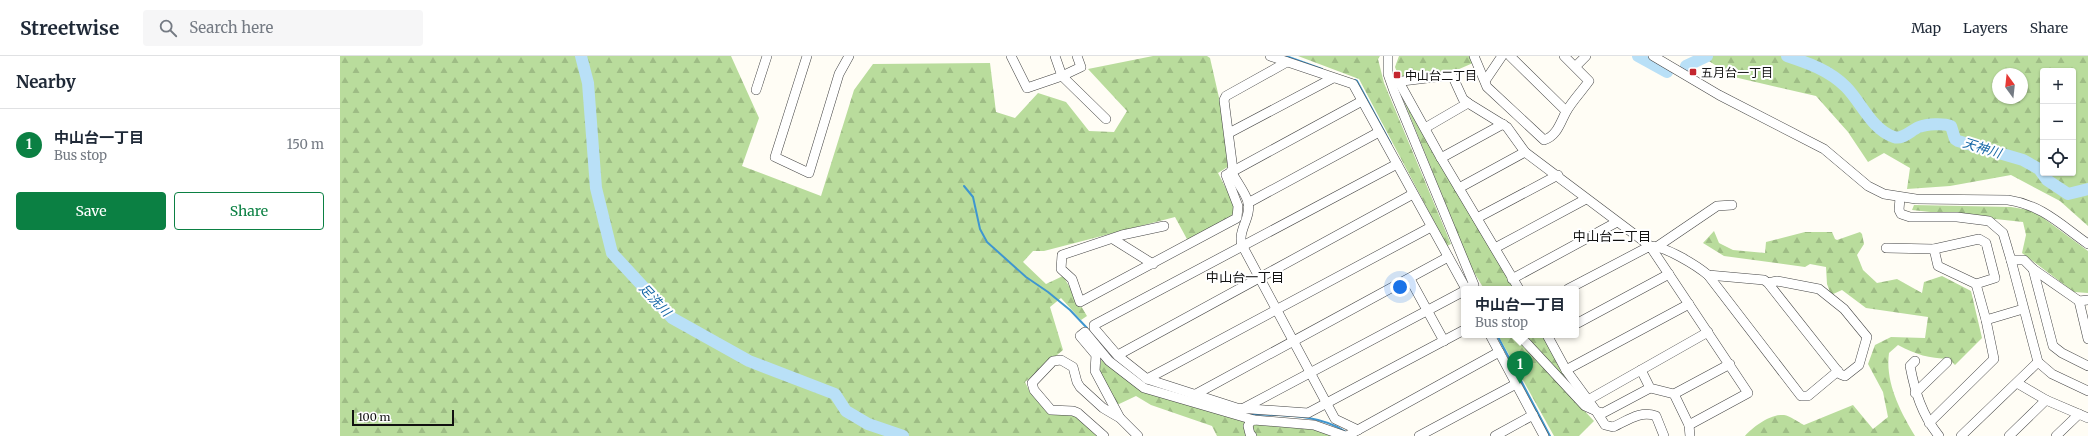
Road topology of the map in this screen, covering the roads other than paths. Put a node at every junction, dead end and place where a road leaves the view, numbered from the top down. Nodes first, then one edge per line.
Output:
1 (767, 56) edge
2 (807, 56) edge
3 (849, 56) edge
4 (1011, 56) edge
5 (1055, 56) edge
6 (1077, 56) edge
7 (1270, 56) edge
8 (1388, 56) edge
9 (1474, 56) edge
10 (1502, 56) edge
11 (1510, 56) edge
12 (1564, 56) edge
13 (1586, 56) edge
14 (1653, 56) edge
15 (1664, 58) edge
16 (1286, 62) junction
17 (1576, 66) junction
18 (1062, 76) junction
19 (1333, 78) junction
20 (1485, 81) junction
21 (1395, 82) junction
22 (756, 90) dead end
23 (1362, 101) junction
24 (1468, 103) junction
25 (1566, 111) junction
26 (1106, 119) dead end
27 (1503, 124) junction
28 (1425, 128) junction
29 (1379, 132) junction
30 (1229, 133) junction
31 (1525, 152) junction
32 (1441, 158) junction
33 (1397, 164) junction
34 (1232, 171) junction
35 (1558, 175) junction
36 (1459, 188) junction
37 (1413, 194) junction
38 (1900, 198) junction
39 (1586, 199) junction
40 (1248, 203) junction
41 (1732, 205) dead end
42 (1477, 218) junction
43 (1617, 222) junction
44 (1164, 226) dead end
45 (1431, 227) junction
46 (1113, 239) junction
47 (2088, 244) edge
48 (1242, 245) junction
49 (1654, 246) junction
50 (1495, 248) junction
51 (1886, 248) dead end
52 (1934, 249) junction
53 (1448, 257) junction
54 (2011, 260) junction
55 (1153, 264) junction
56 (2032, 269) junction
57 (1669, 274) junction
58 (1708, 275) junction
59 (1259, 277) junction
60 (1410, 279) junction
61 (1512, 279) junction
62 (1768, 283) junction
63 (1976, 284) junction
64 (1468, 286) edge
65 (1469, 286) edge
66 (1517, 286) edge
67 (1574, 286) edge
68 (1461, 293) edge
69 (2083, 301) edge
70 (1689, 304) junction
71 (1276, 310) junction
72 (1426, 310) junction
73 (2023, 310) junction
74 (1986, 320) junction
75 (1579, 322) edge
76 (1094, 325) junction
77 (1085, 332) junction
78 (1461, 332) edge
79 (1708, 332) junction
80 (1492, 338) edge
81 (1522, 338) edge
82 (1552, 338) edge
83 (2088, 339) edge
84 (1292, 341) junction
85 (1444, 341) junction
86 (1499, 352) junction
87 (1118, 356) junction
88 (1916, 361) dead end
89 (1947, 362) dead end
90 (2038, 362) junction
91 (1730, 364) junction
92 (2088, 366) edge
93 (1566, 370) junction
94 (1641, 370) junction
95 (1838, 371) junction
96 (1310, 372) junction
97 (1147, 379) junction
98 (2017, 383) junction
99 (1516, 384) junction
100 (1650, 388) junction
101 (2088, 392) edge
102 (1915, 393) junction
103 (1196, 394) junction
104 (1674, 394) junction
105 (1588, 400) junction
106 (2046, 400) junction
107 (1327, 404) junction
108 (1244, 408) junction
109 (1596, 411) junction
110 (2079, 414) junction
111 (1533, 415) junction
112 (1120, 418) junction
113 (2088, 418) edge
114 (1254, 420) junction
115 (1929, 423) junction
116 (1689, 425) junction
117 (1358, 430) junction
118 (1104, 436) edge
119 (1138, 436) edge
120 (1252, 436) edge
121 (1346, 436) edge
122 (1419, 436) edge
123 (1495, 436) edge
124 (1544, 436) edge
125 (1664, 436) edge
126 (1690, 436) edge
127 (1939, 436) edge
128 (1961, 436) edge
129 (2009, 436) edge
130 (2056, 436) edge

1 - 22 street
2 - 3 street
4 - 18 street
5 - 18 street
6 - 18 street
7 - 16 street
8 - 21 street
9 - 20 street
10 - 20 street
11 - 25 street
12 - 17 street
13 - 17 street
14 - 15 street
15 - 38 street
16 - 19 street
16 - 30 street
17 - 25 street
18 - 26 street
19 - 23 street
19 - 30 street
20 - 25 street
21 - 24 street
21 - 28 street
21 - 65 street
23 - 29 street
23 - 34 street
24 - 27 street
24 - 28 street
27 - 31 street
27 - 32 street
28 - 32 street
29 - 33 street
29 - 40 street
30 - 34 street
31 - 35 street
31 - 36 street
32 - 36 street
33 - 37 street
33 - 48 street
34 - 40 street
34 - 55 street
35 - 39 street
35 - 42 street
36 - 42 street
37 - 45 street
37 - 59 street
38 - 47 street
38 - 54 street
39 - 43 street
39 - 50 street
40 - 48 street
41 - 49 street
42 - 50 street
43 - 49 street
43 - 61 street
44 - 46 street
45 - 53 street
45 - 71 street
46 - 55 street
46 - 55 street
48 - 59 street
48 - 76 street
49 - 57 street
49 - 58 street
49 - 67 street
50 - 61 street
51 - 52 street
52 - 63 street
52 - 63 street
53 - 60 street
53 - 64 street
54 - 56 street
54 - 73 street
56 - 69 street
56 - 92 street
57 - 70 street
57 - 75 street
58 - 62 street
58 - 95 street
59 - 71 street
59 - 87 street
60 - 72 street
60 - 84 street
61 - 66 street
62 - 95 street
62 - 95 street
63 - 74 street
68 - 72 street
69 - 83 street
70 - 79 street
70 - 93 street
71 - 84 street
71 - 97 street
72 - 85 street
72 - 96 street
73 - 74 street
73 - 90 street
74 - 115 street
76 - 77 street
76 - 87 street
77 - 112 street
77 - 114 street
78 - 85 street
79 - 91 street
79 - 94 street
80 - 86 street
81 - 109 street
82 - 93 street
84 - 96 street
84 - 103 street
85 - 107 street
86 - 99 street
86 - 117 street
87 - 97 street
88 - 102 street
89 - 102 street
90 - 98 street
90 - 101 street
91 - 104 street
91 - 116 street
93 - 105 street
94 - 100 street
94 - 105 street
96 - 107 street
96 - 108 street
97 - 103 street
98 - 106 street
98 - 128 street
99 - 111 street
99 - 122 street
100 - 104 street
100 - 109 street
102 - 115 street
103 - 108 street
104 - 116 street
105 - 109 street
106 - 110 street
106 - 129 street
107 - 108 street
107 - 117 street
109 - 125 street
110 - 113 street
110 - 130 street
111 - 123 street
111 - 124 street
112 - 118 street
112 - 119 street
114 - 120 street
114 - 121 street
115 - 127 street
116 - 126 street
117 - 121 street

